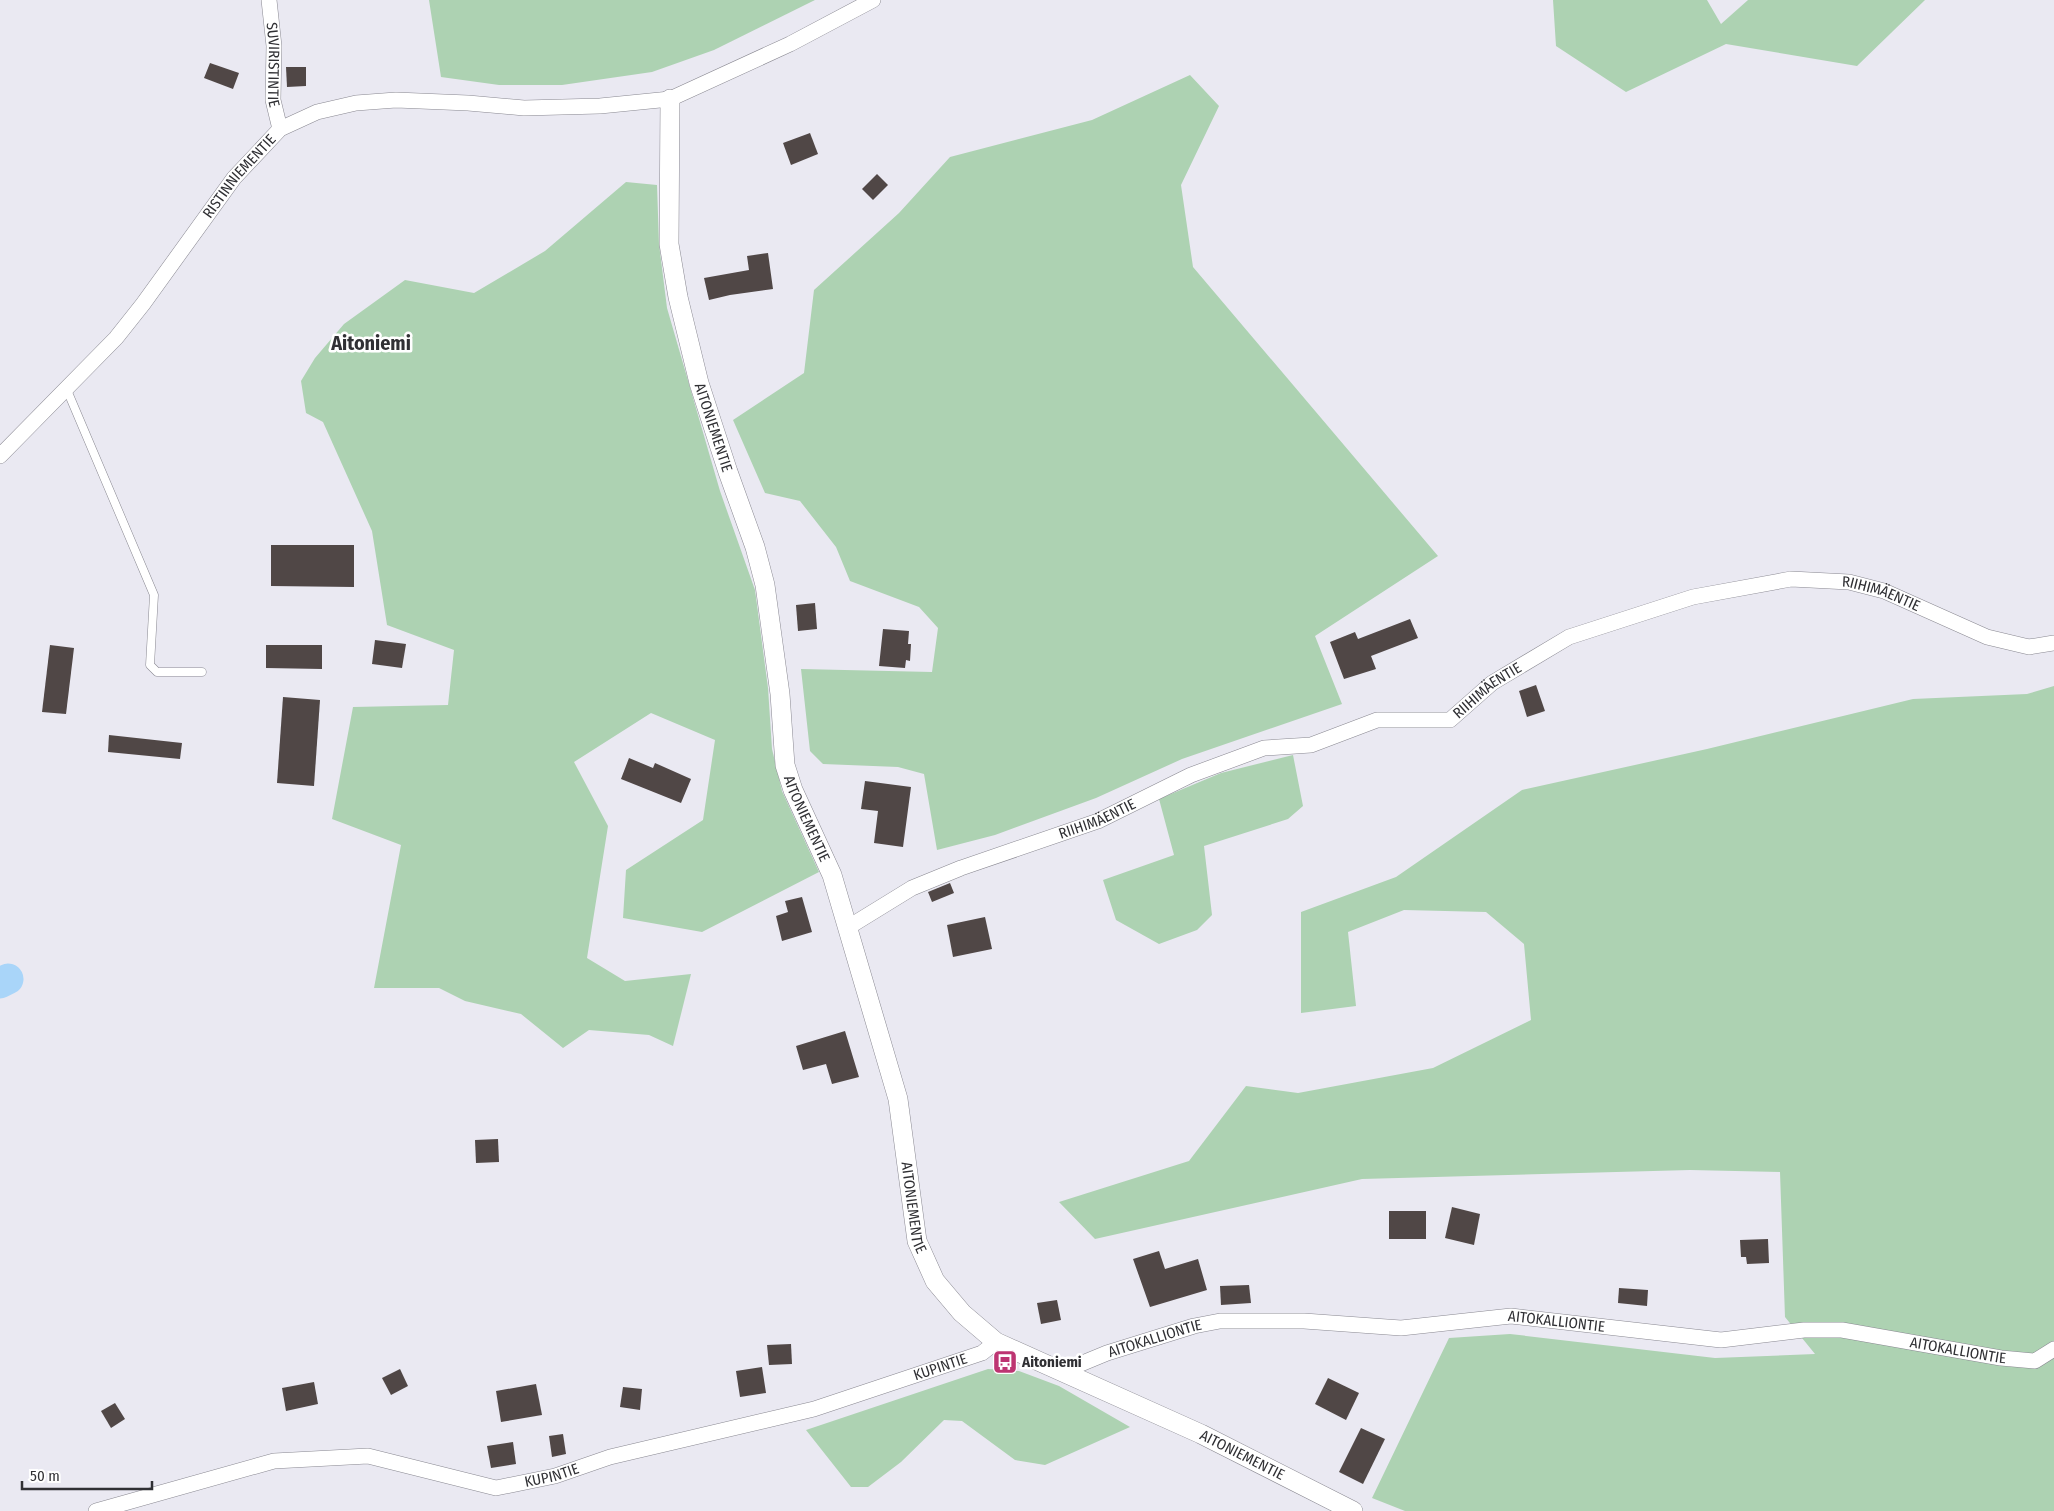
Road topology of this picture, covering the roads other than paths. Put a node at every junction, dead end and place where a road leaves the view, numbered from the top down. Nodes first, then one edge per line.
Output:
1 (269, 0) edge
2 (873, 0) edge
3 (670, 99) junction
4 (280, 129) junction
5 (67, 390) junction
6 (0, 456) edge
7 (2054, 643) edge
8 (202, 672) dead end
9 (847, 928) junction
10 (996, 1342) junction
11 (2054, 1349) edge
12 (1061, 1372) junction
13 (96, 1511) edge
14 (1353, 1511) edge

1 - 4 street, SUVIRISTINTIE
2 - 3 street
3 - 4 street, RISTINNIEMENTIE
3 - 9 street, AITONIEMENTIE
4 - 5 street, RISTINNIEMENTIE
5 - 6 street, RISTINNIEMENTIE
5 - 8 lane
7 - 9 street, RIIHIMÄENTIE
9 - 10 street, AITONIEMENTIE
10 - 12 street, AITONIEMENTIE
10 - 13 street, KUPINTIE
11 - 12 street, AITOKALLIONTIE
12 - 14 street, AITONIEMENTIE

